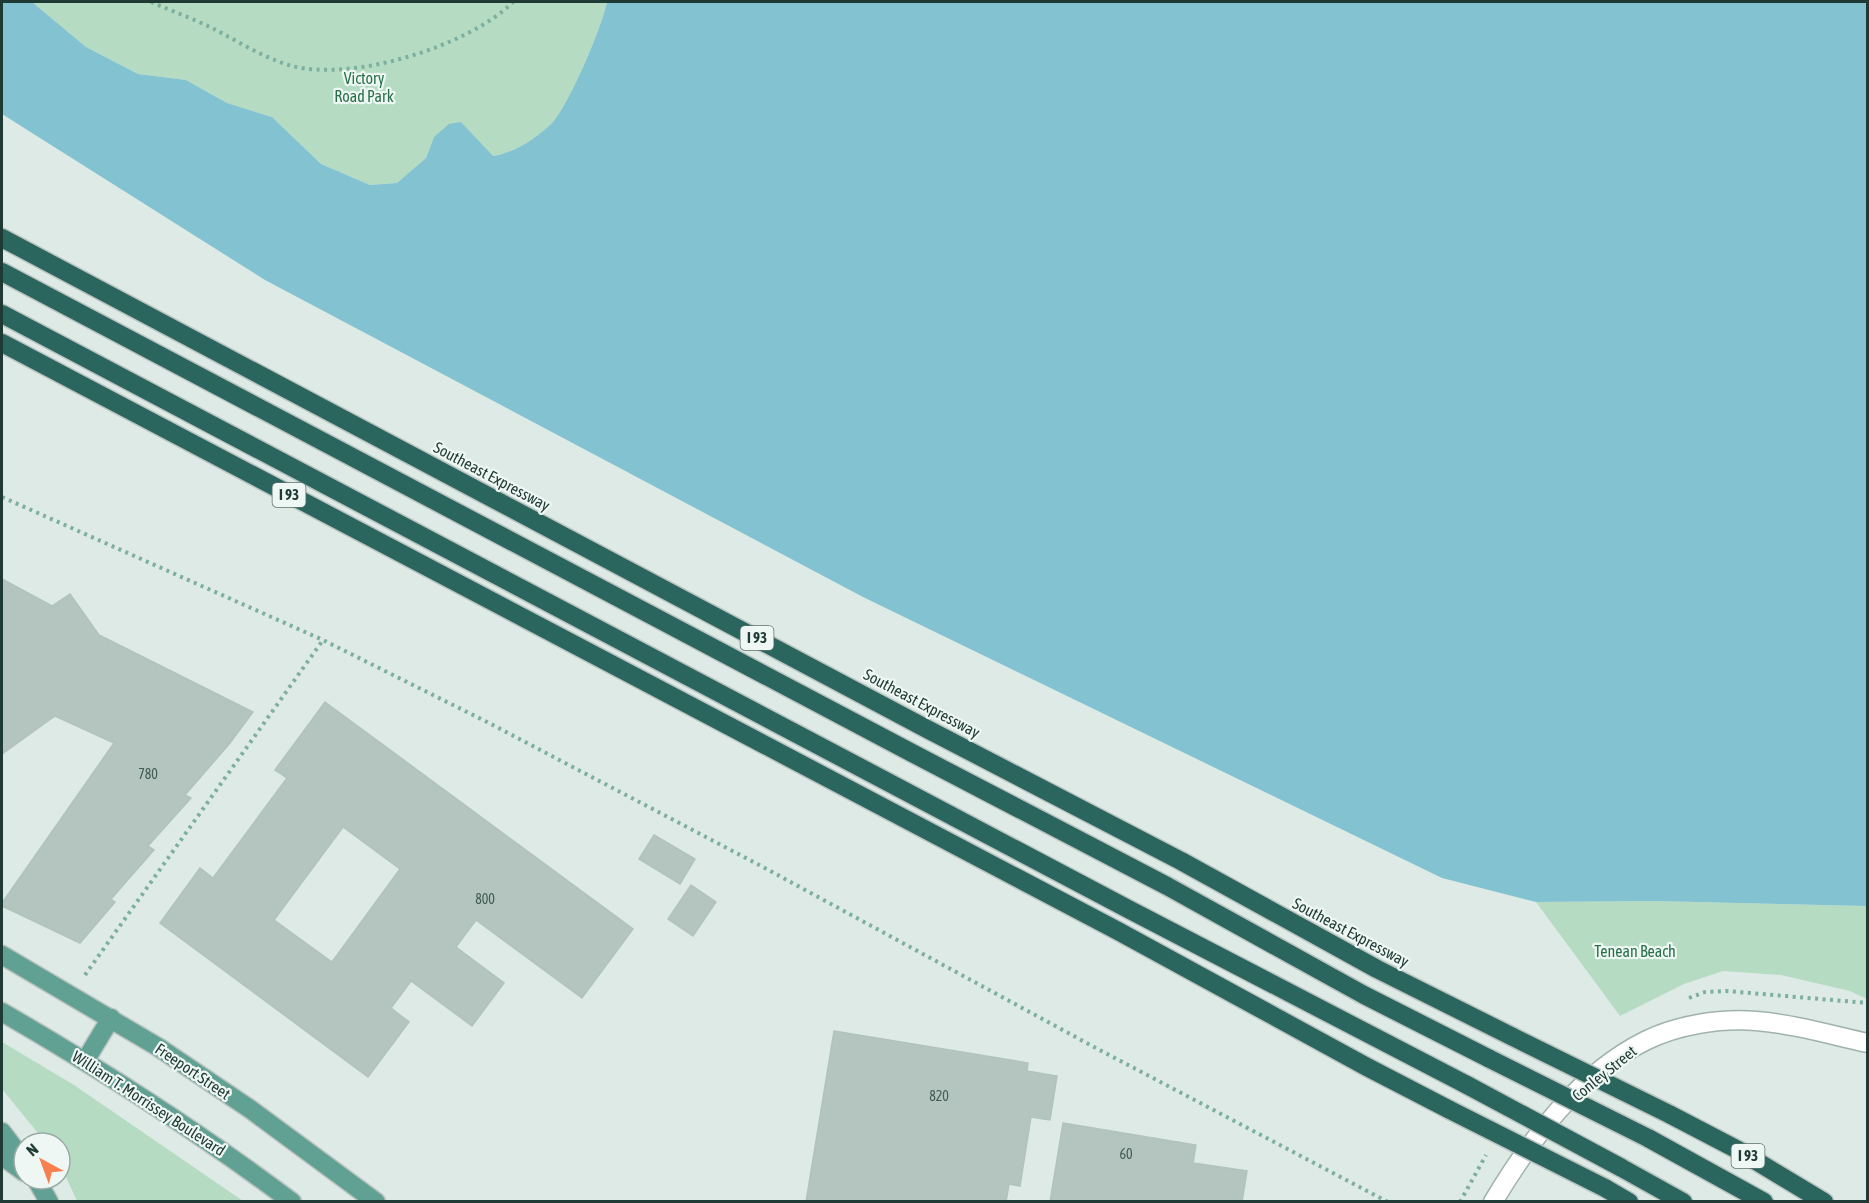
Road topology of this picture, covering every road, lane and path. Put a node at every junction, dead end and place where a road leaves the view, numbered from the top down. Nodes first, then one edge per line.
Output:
1 (151, 2) edge
2 (513, 2) edge
3 (2, 238) edge
4 (2, 272) edge
5 (2, 314) edge
6 (2, 343) edge
7 (2, 497) edge
8 (323, 640) junction
9 (2, 955) edge
10 (71, 995) junction
11 (2, 1012) edge
12 (111, 1018) junction
13 (1868, 1043) edge
14 (85, 1061) junction
15 (2, 1131) edge
16 (12, 1145) edge
17 (292, 1202) edge
18 (376, 1202) edge
19 (1388, 1202) edge
20 (1493, 1202) edge
21 (1629, 1202) edge
22 (1683, 1202) edge
23 (1764, 1202) edge
24 (1824, 1202) edge

1 - 2 path
3 - 24 highway, Southeast Expressway / I 93, bridge
4 - 23 highway, I 93, bridge
5 - 22 highway, I 93, bridge
6 - 21 highway, I 93, bridge
7 - 8 path
8 - 10 path
8 - 19 path
9 - 10 main road, Freeport Street
10 - 12 main road, Freeport Street
11 - 14 main road, William T. Morrissey Boulevard
12 - 14 main road
12 - 18 main road, Freeport Street
13 - 20 street, Conley Street
14 - 17 main road, William T. Morrissey Boulevard
15 - 16 main road

